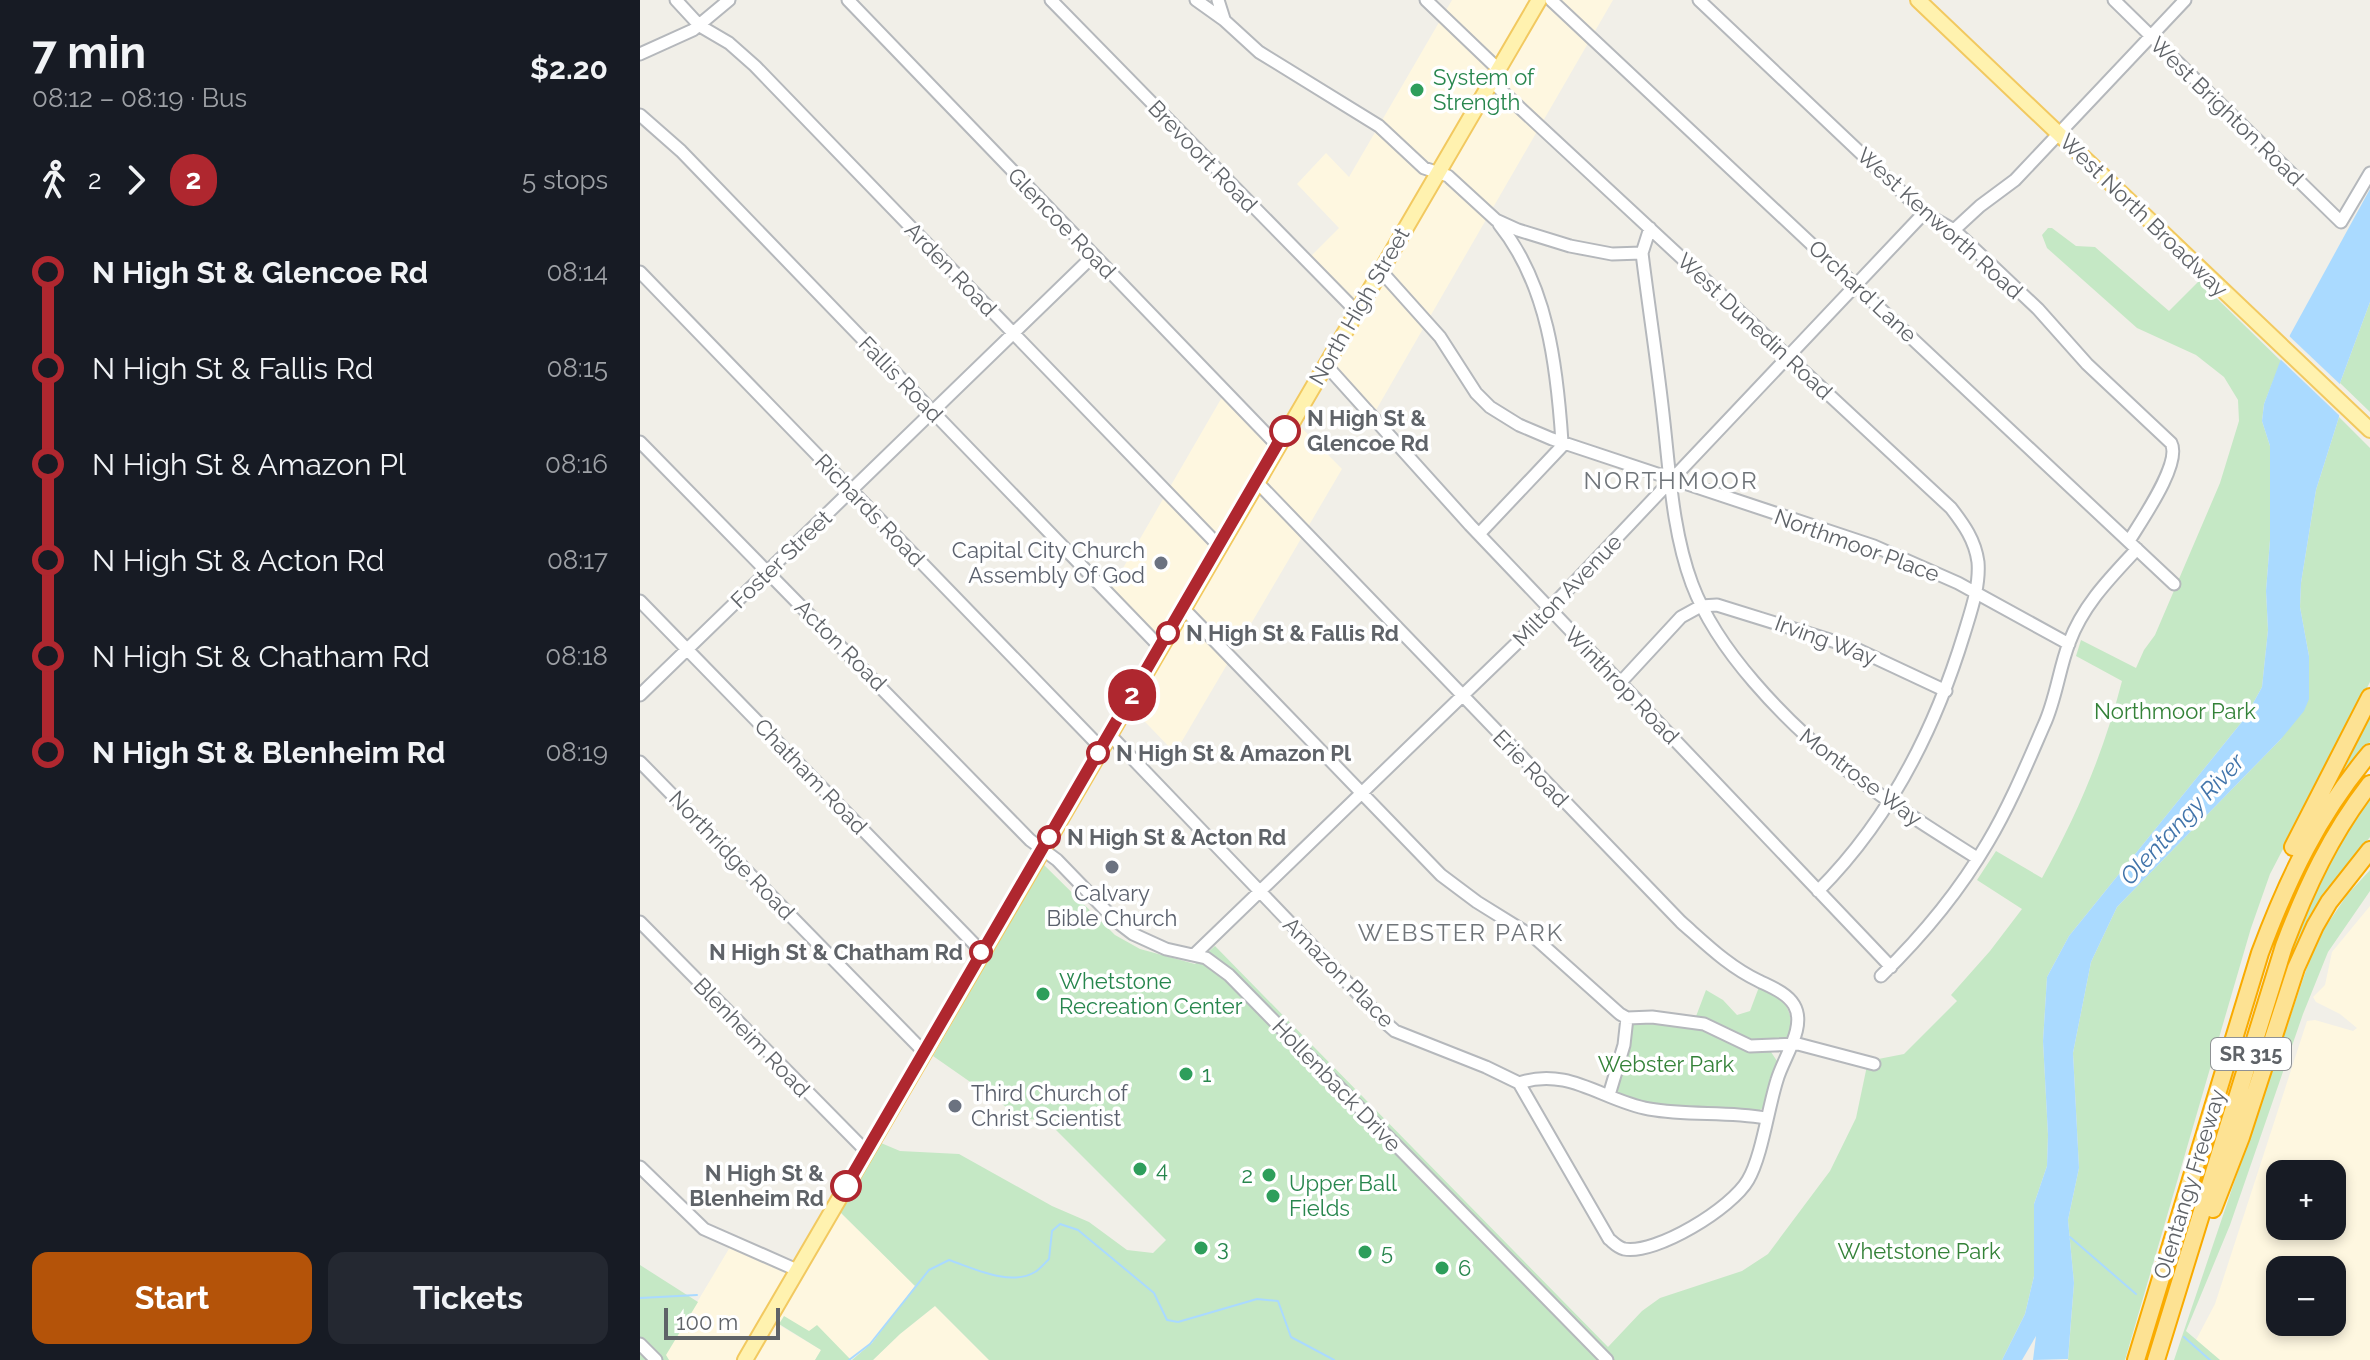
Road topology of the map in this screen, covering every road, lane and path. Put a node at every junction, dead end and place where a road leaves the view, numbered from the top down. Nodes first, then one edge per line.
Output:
1 (676, 0) edge
2 (729, 0) edge
3 (848, 0) edge
4 (1051, 0) edge
5 (1196, 0) edge
6 (1218, 0) edge
7 (1426, 0) edge
8 (1539, 0) edge
9 (1551, 0) edge
10 (1699, 0) edge
11 (1918, 0) edge
12 (2114, 0) edge
13 (2185, 0) edge
14 (1224, 20) junction
15 (700, 26) junction
16 (2150, 36) junction
17 (640, 54) edge
18 (1495, 75) junction
19 (640, 115) edge
20 (2059, 133) junction
21 (1438, 172) junction
22 (2370, 173) edge
23 (1924, 213) junction
24 (1496, 220) junction
25 (1650, 228) junction
26 (1954, 230) junction
27 (1642, 253) junction
28 (1094, 255) junction
29 (1380, 270) junction
30 (640, 272) edge
31 (1856, 284) junction
32 (1356, 311) junction
33 (1014, 334) junction
34 (1788, 357) junction
35 (1325, 364) junction
36 (933, 413) junction
37 (2370, 430) edge
38 (640, 442) edge
39 (1563, 443) junction
40 (1277, 445) junction
41 (1671, 480) junction
42 (1256, 481) junction
43 (852, 491) junction
44 (1479, 534) junction
45 (2133, 545) junction
46 (1219, 546) junction
47 (768, 571) junction
48 (2174, 584) dead end
49 (1976, 592) junction
50 (640, 601) edge
51 (1701, 606) junction
52 (1182, 607) junction
53 (1549, 609) junction
54 (2069, 644) junction
55 (1160, 647) junction
56 (687, 649) junction
57 (1620, 683) junction
58 (1946, 691) junction
59 (640, 695) edge
60 (1462, 696) junction
61 (2370, 697) edge
62 (1109, 734) junction
63 (1101, 748) junction
64 (2370, 753) edge
65 (640, 762) edge
66 (2370, 784) edge
67 (1361, 794) junction
68 (1890, 803) junction
69 (1042, 849) junction
70 (2367, 855) edge
71 (1977, 858) junction
72 (1259, 891) junction
73 (1818, 891) junction
74 (2281, 894) junction
75 (640, 922) edge
76 (982, 952) junction
77 (1195, 954) junction
78 (1891, 967) junction
79 (1881, 976) dead end
80 (1627, 1018) junction
81 (1790, 1044) junction
82 (1772, 1046) junction
83 (924, 1052) junction
84 (1783, 1062) junction
85 (1874, 1064) dead end
86 (1519, 1083) junction
87 (1609, 1095) junction
88 (1765, 1118) junction
89 (866, 1151) junction
90 (640, 1167) edge
91 (797, 1270) junction
92 (2163, 1337) junction
93 (640, 1344) edge
94 (656, 1360) edge
95 (745, 1360) edge
96 (1607, 1360) edge
97 (2136, 1360) edge
98 (2156, 1360) edge

1 - 15 street, Arden Road
2 - 15 street
3 - 28 street, Glencoe Road
4 - 32 street, Brevoort Road
5 - 14 street
6 - 14 street
7 - 18 street, West Dunedin Road
8 - 18 main road, North High Street
9 - 31 street, Orchard Lane
10 - 23 street, West Kenworth Road
11 - 20 main road, West North Broadway
12 - 16 street, West Brighton Road
13 - 16 street
14 - 21 street
15 - 17 street
15 - 33 street, Arden Road
16 - 20 street
16 - 22 street, West Brighton Road
18 - 21 main road, North High Street
18 - 25 street, West Dunedin Road
19 - 36 street, Fallis Road
20 - 26 street
20 - 37 main road, West North Broadway
21 - 24 street
21 - 29 main road, North High Street
23 - 26 street, West Kenworth Road
23 - 31 street, Milton Avenue
24 - 27 street
24 - 39 street
25 - 27 street, Montrose Way
25 - 34 street, West Dunedin Road
26 - 45 street, West Kenworth Road
27 - 41 street, Montrose Way
28 - 33 street, Foster Street
28 - 40 street, Glencoe Road
29 - 32 main road, North High Street
29 - 39 street, Northmoor Place
30 - 43 street, Richards Road
31 - 34 street, Milton Avenue
31 - 45 street, Orchard Lane
32 - 35 main road, North High Street
33 - 36 street, Foster Street
33 - 46 street, Arden Road
34 - 41 street, Milton Avenue
34 - 49 street, West Dunedin Road
35 - 40 main road, North High Street
35 - 44 street, Winthrop Road
36 - 43 street, Foster Street
36 - 55 street, Fallis Road
38 - 47 street, Acton Road
39 - 41 street, Northmoor Place
39 - 44 street
40 - 42 main road, North High Street
41 - 49 street, Northmoor Place
41 - 51 street, Montrose Way
41 - 53 street, Milton Avenue
42 - 46 main road, North High Street
42 - 60 street, Erie Road
43 - 47 street, Foster Street
43 - 63 street, Richards Road
44 - 53 street, Winthrop Road
45 - 48 street, Orchard Lane
45 - 54 street
46 - 52 main road, North High Street
47 - 56 street, Foster Street
47 - 69 street, Acton Road
49 - 54 street, Northmoor Place
49 - 58 street, West Dunedin Road
50 - 56 street, Chatham Road
51 - 57 street
51 - 58 street, Irving Way
51 - 68 street, Montrose Way
52 - 55 main road, North High Street
52 - 67 street
53 - 57 street, Winthrop Road
53 - 60 street, Milton Avenue
54 - 71 street
55 - 62 main road, North High Street
56 - 59 street, Foster Street
56 - 76 street, Chatham Road
57 - 73 street, Winthrop Road
58 - 68 street, West Dunedin Road
60 - 67 street, Milton Avenue
60 - 81 street, Erie Road
61 - 74 highway
62 - 63 main road, North High Street
62 - 72 street, Amazon Place
63 - 69 main road, North High Street
64 - 74 highway, Olentangy Freeway / SR 315
65 - 83 street, Northridge Road
66 - 92 highway, Olentangy Freeway / SR 315
67 - 72 street, Milton Avenue
67 - 80 street
68 - 71 street, Montrose Way
68 - 73 street, West Dunedin Road
69 - 76 main road, North High Street
69 - 77 street, Hollenback Drive
70 - 92 highway
71 - 78 street
72 - 77 street, Milton Avenue
72 - 86 street, Amazon Place
73 - 78 street, Winthrop Road
74 - 97 highway, Olentangy Freeway / SR 315
75 - 89 street, Blenheim Road
76 - 83 main road, North High Street
77 - 96 street, Hollenback Drive
78 - 79 street
80 - 82 street
80 - 87 street
81 - 82 street
81 - 84 street, Erie Road
81 - 85 street
82 - 84 street
83 - 89 main road, North High Street
84 - 88 street, Erie Road
86 - 87 street
86 - 88 street, Erie Road
87 - 88 street
89 - 91 main road, North High Street
90 - 91 street
91 - 95 main road, North High Street
92 - 98 highway, Olentangy Freeway / SR 315
93 - 94 street

